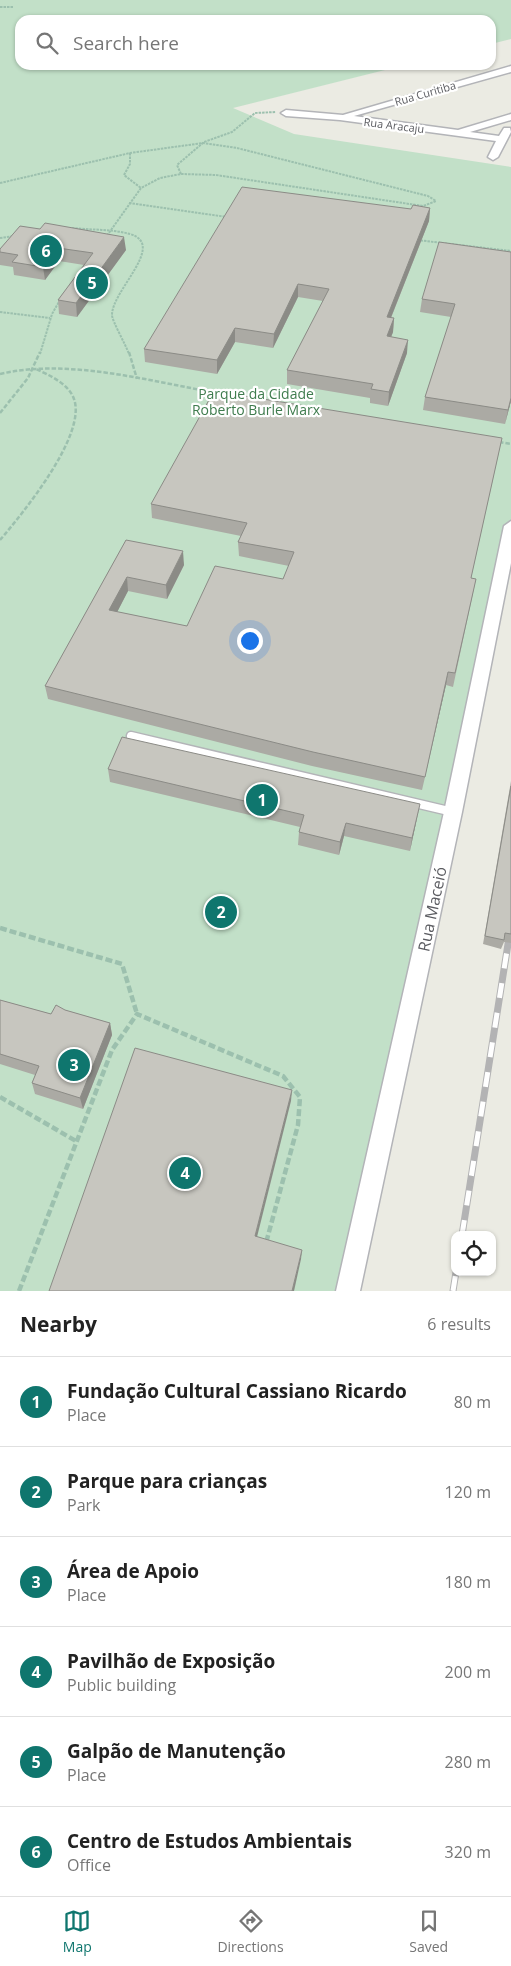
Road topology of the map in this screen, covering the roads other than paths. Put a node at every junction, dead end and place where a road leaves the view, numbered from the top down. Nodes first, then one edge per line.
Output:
1 (511, 69) edge
2 (286, 113) road end
3 (511, 117) edge
4 (340, 118) junction
5 (511, 122) edge
6 (458, 133) junction
7 (502, 139) junction
8 (492, 157) dead end
9 (511, 526) edge
10 (131, 736) dead end
11 (453, 812) junction
12 (348, 1291) edge

1 - 4 street, Rua Curitiba
2 - 4 street, Rua Aracaju
3 - 6 street
4 - 6 street, Rua Aracaju
5 - 7 street
6 - 7 street, Rua Aracaju
7 - 8 street
9 - 11 street, Rua Maceió
10 - 11 lane
11 - 12 street, Rua Maceió

